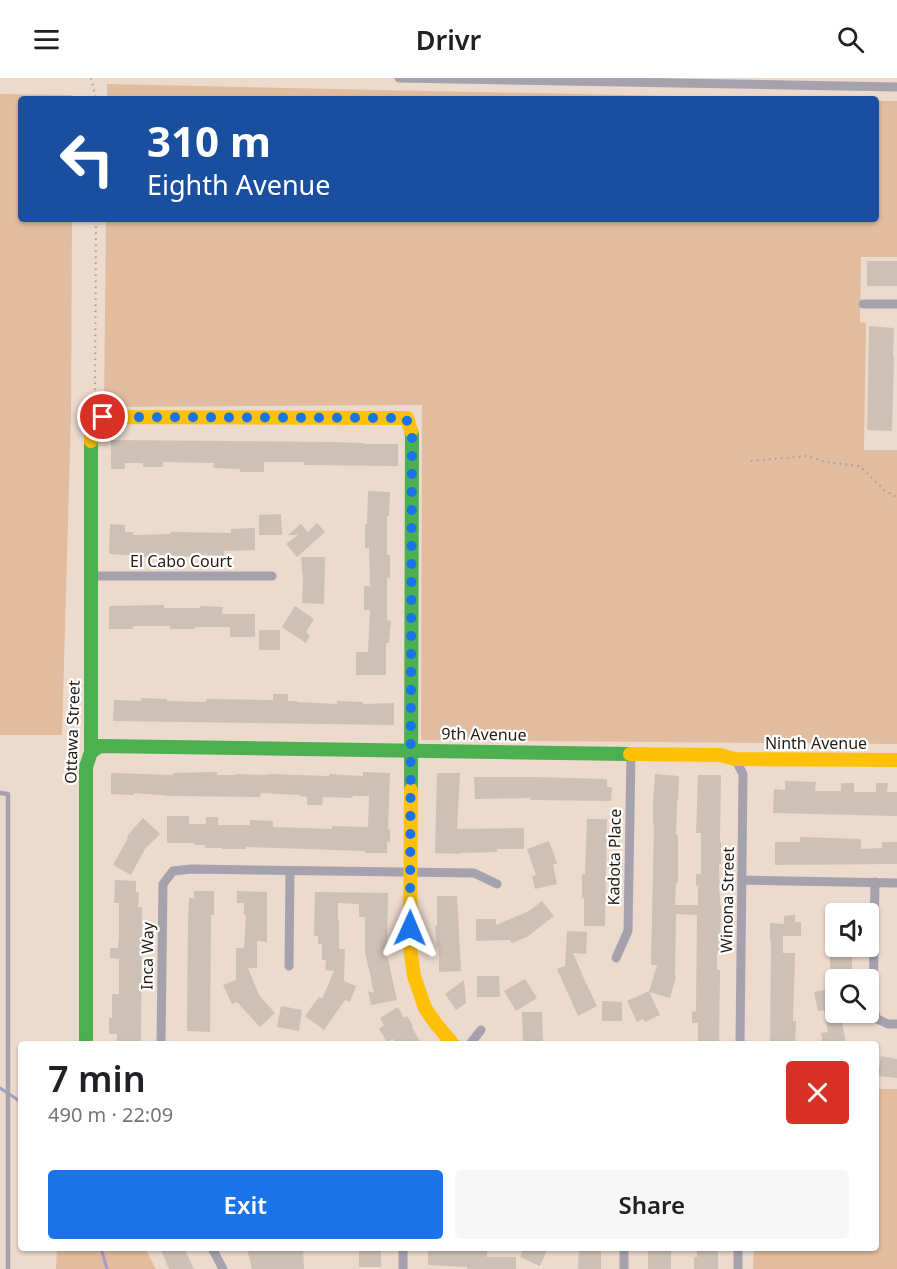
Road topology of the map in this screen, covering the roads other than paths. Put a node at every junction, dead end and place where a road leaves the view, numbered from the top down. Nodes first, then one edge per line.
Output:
1 (399, 78) edge
2 (746, 81) edge
3 (897, 87) edge
4 (863, 304) dead end
5 (897, 304) edge
6 (91, 576) junction
7 (272, 576) dead end
8 (411, 750) junction
9 (90, 752) junction
10 (631, 753) junction
11 (735, 759) junction
12 (897, 760) edge
13 (0, 794) edge
14 (290, 871) junction
15 (411, 872) junction
16 (742, 880) junction
17 (0, 881) edge
18 (8, 881) junction
19 (875, 882) junction
20 (897, 883) edge
21 (497, 884) dead end
22 (616, 958) dead end
23 (289, 966) dead end
24 (897, 1024) edge
25 (481, 1030) dead end
26 (86, 1041) edge
27 (161, 1041) edge
28 (450, 1041) edge
29 (472, 1041) edge
30 (740, 1041) edge
31 (0, 1186) edge
32 (8, 1186) junction
33 (214, 1251) edge
34 (403, 1251) edge
35 (624, 1251) edge
36 (738, 1251) edge
37 (8, 1269) edge
38 (223, 1269) edge
39 (403, 1269) edge
40 (624, 1269) edge
41 (738, 1269) edge

1 - 2 street
2 - 3 street
4 - 5 street
6 - 7 street, El Cabo Court
6 - 8 street, Ottawa Street
6 - 9 street, Ottawa Street
8 - 9 street, 9th Avenue
8 - 10 street, 9th Avenue
8 - 15 street
9 - 26 street, Ottawa Street
10 - 11 street, 9th Avenue
10 - 22 street, Kadota Place
11 - 12 street, Ninth Avenue
11 - 16 street, Winona Street
13 - 18 lane
14 - 15 street
14 - 23 street
14 - 27 street, Inca Way
15 - 21 street
15 - 28 street
16 - 19 street
16 - 30 street, Winona Street
17 - 18 lane
18 - 32 lane
19 - 20 street
19 - 24 street
25 - 29 street
31 - 32 lane
32 - 37 lane
33 - 38 street
34 - 39 street
35 - 40 street
36 - 41 street

